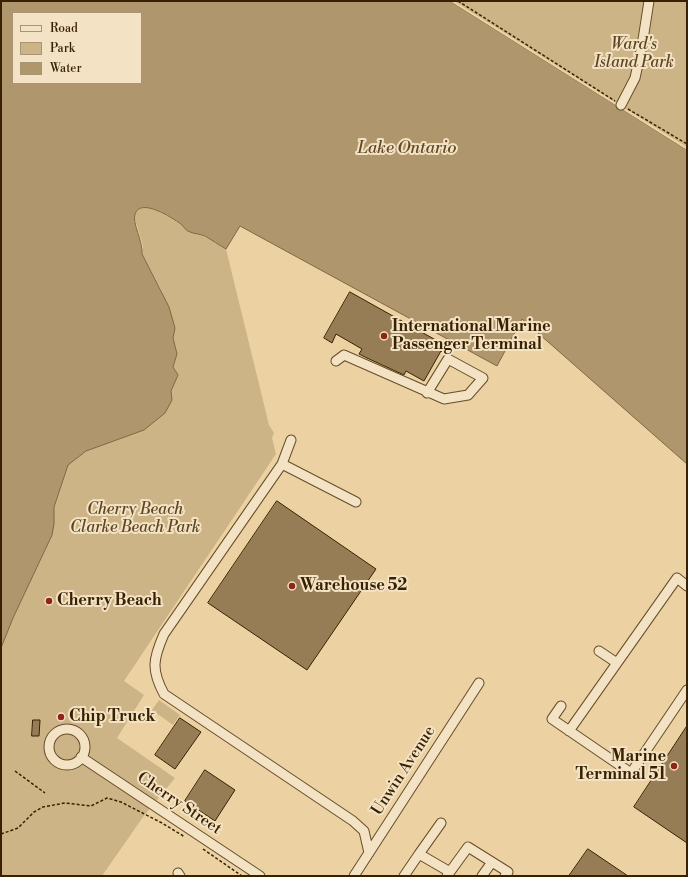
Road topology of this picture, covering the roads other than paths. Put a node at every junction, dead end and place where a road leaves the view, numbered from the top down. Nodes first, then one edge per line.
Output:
1 (649, 1) edge
2 (621, 105) road end
3 (336, 360) dead end
4 (428, 393) junction
5 (291, 440) dead end
6 (282, 464) junction
7 (356, 502) dead end
8 (687, 586) edge
9 (599, 651) dead end
10 (617, 663) junction
11 (478, 683) dead end
12 (687, 690) edge
13 (561, 706) dead end
14 (569, 731) junction
15 (81, 757) dead end
16 (441, 823) dead end
17 (369, 852) junction
18 (419, 854) junction
19 (492, 862) junction
20 (448, 874) edge
21 (260, 876) edge
22 (354, 876) edge
23 (404, 876) edge
24 (482, 876) edge
25 (505, 876) edge

1 - 2 street
3 - 4 street
4 - 4 street
5 - 6 street
6 - 7 street
6 - 17 street
8 - 10 street
9 - 10 street
10 - 14 street
11 - 17 street, Unwin Avenue
12 - 14 street
13 - 14 street
15 - 21 street, Cherry Street
16 - 18 street
17 - 22 street, Unwin Avenue
18 - 20 street
18 - 23 street
19 - 20 street
19 - 24 street
19 - 25 street

